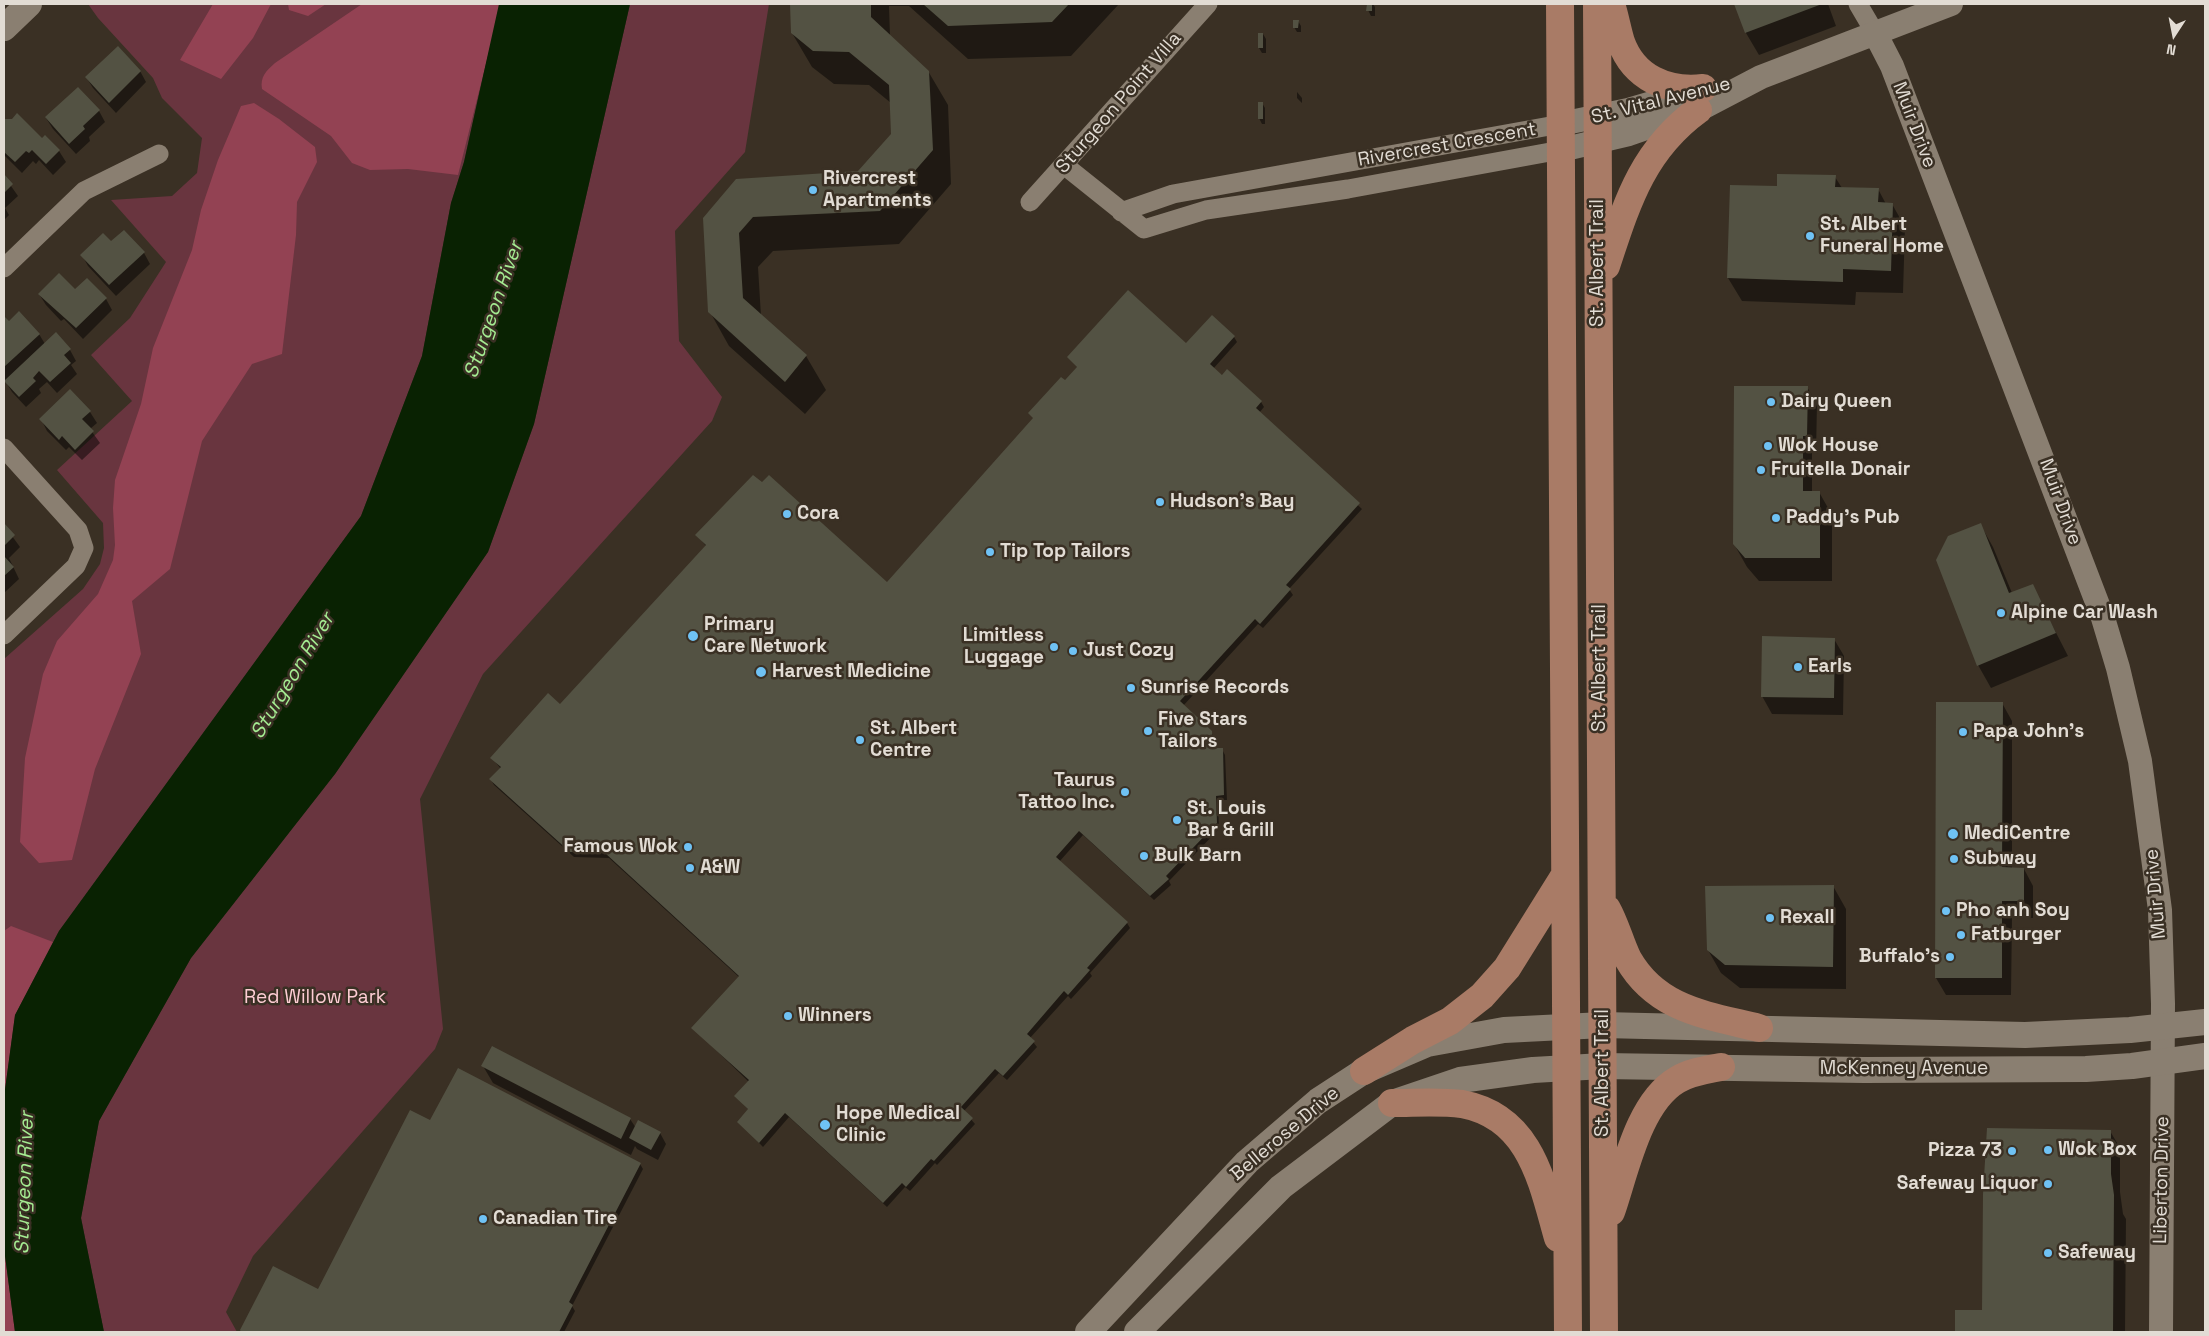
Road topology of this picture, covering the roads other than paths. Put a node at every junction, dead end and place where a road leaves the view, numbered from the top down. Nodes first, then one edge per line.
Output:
1 (29, 4) edge
2 (1208, 4) edge
3 (1560, 4) edge
4 (1597, 4) edge
5 (1611, 4) edge
6 (1858, 4) edge
7 (1951, 4) edge
8 (4, 28) edge
9 (1874, 33) junction
10 (1700, 99) junction
11 (1598, 130) junction
12 (1561, 137) junction
13 (158, 154) dead end
14 (1064, 165) junction
15 (1333, 165) junction
16 (1348, 189) junction
17 (1030, 202) dead end
18 (1120, 212) junction
19 (4, 268) edge
20 (1598, 289) junction
21 (4, 448) edge
22 (4, 635) edge
23 (1565, 875) junction
24 (1602, 899) junction
25 (2205, 1022) edge
26 (1603, 1025) junction
27 (2163, 1027) junction
28 (1566, 1028) junction
29 (1759, 1028) junction
30 (2205, 1056) edge
31 (2163, 1061) junction
32 (1603, 1066) junction
33 (1720, 1067) junction
34 (1566, 1068) junction
35 (1364, 1072) junction
36 (1392, 1103) junction
37 (1605, 1232) junction
38 (1567, 1268) junction
39 (1088, 1332) edge
40 (1138, 1332) edge
41 (1568, 1332) edge
42 (1604, 1332) edge
43 (2161, 1332) edge

1 - 8 main road
2 - 14 street, Sturgeon Point Villa
3 - 12 main road, St. Albert Trail
4 - 11 main road, St. Albert Trail
5 - 10 main road
6 - 9 street, Muir Drive
7 - 9 street, St. Vital Avenue
9 - 10 street, St. Vital Avenue
9 - 27 street, Muir Drive
10 - 11 street, St. Vital Avenue
10 - 20 main road
11 - 12 street, St. Vital Avenue
11 - 20 main road, St. Albert Trail
12 - 15 street, Rivercrest Crescent
12 - 16 street, Rivercrest Crescent
12 - 23 main road, St. Albert Trail
13 - 19 street
14 - 17 street, Sturgeon Point Villa
14 - 18 street, Rivercrest Crescent
15 - 16 street, Rivercrest Crescent
15 - 18 street, Rivercrest Crescent
16 - 18 street, Rivercrest Crescent
20 - 24 main road, St. Albert Trail
21 - 22 street
23 - 28 main road, St. Albert Trail
23 - 35 main road
24 - 26 main road, St. Albert Trail
24 - 29 main road
25 - 27 main road, McKenney Avenue
26 - 28 main road, McKenney Avenue
26 - 29 main road, McKenney Avenue
26 - 32 main road, St. Albert Trail
27 - 29 main road, McKenney Avenue
27 - 31 street, Liberton Drive
28 - 34 main road, St. Albert Trail
28 - 35 main road, Bellerose Drive
30 - 31 main road, McKenney Avenue
31 - 33 main road, McKenney Avenue
31 - 43 street, Liberton Drive
32 - 33 main road, McKenney Avenue
32 - 34 main road, McKenney Avenue
32 - 37 main road, St. Albert Trail
33 - 37 main road
34 - 36 main road, Bellerose Drive
34 - 38 main road, St. Albert Trail
35 - 39 main road, Bellerose Drive
36 - 38 main road
36 - 40 main road, Bellerose Drive
37 - 42 main road, St. Albert Trail
38 - 41 main road, St. Albert Trail

